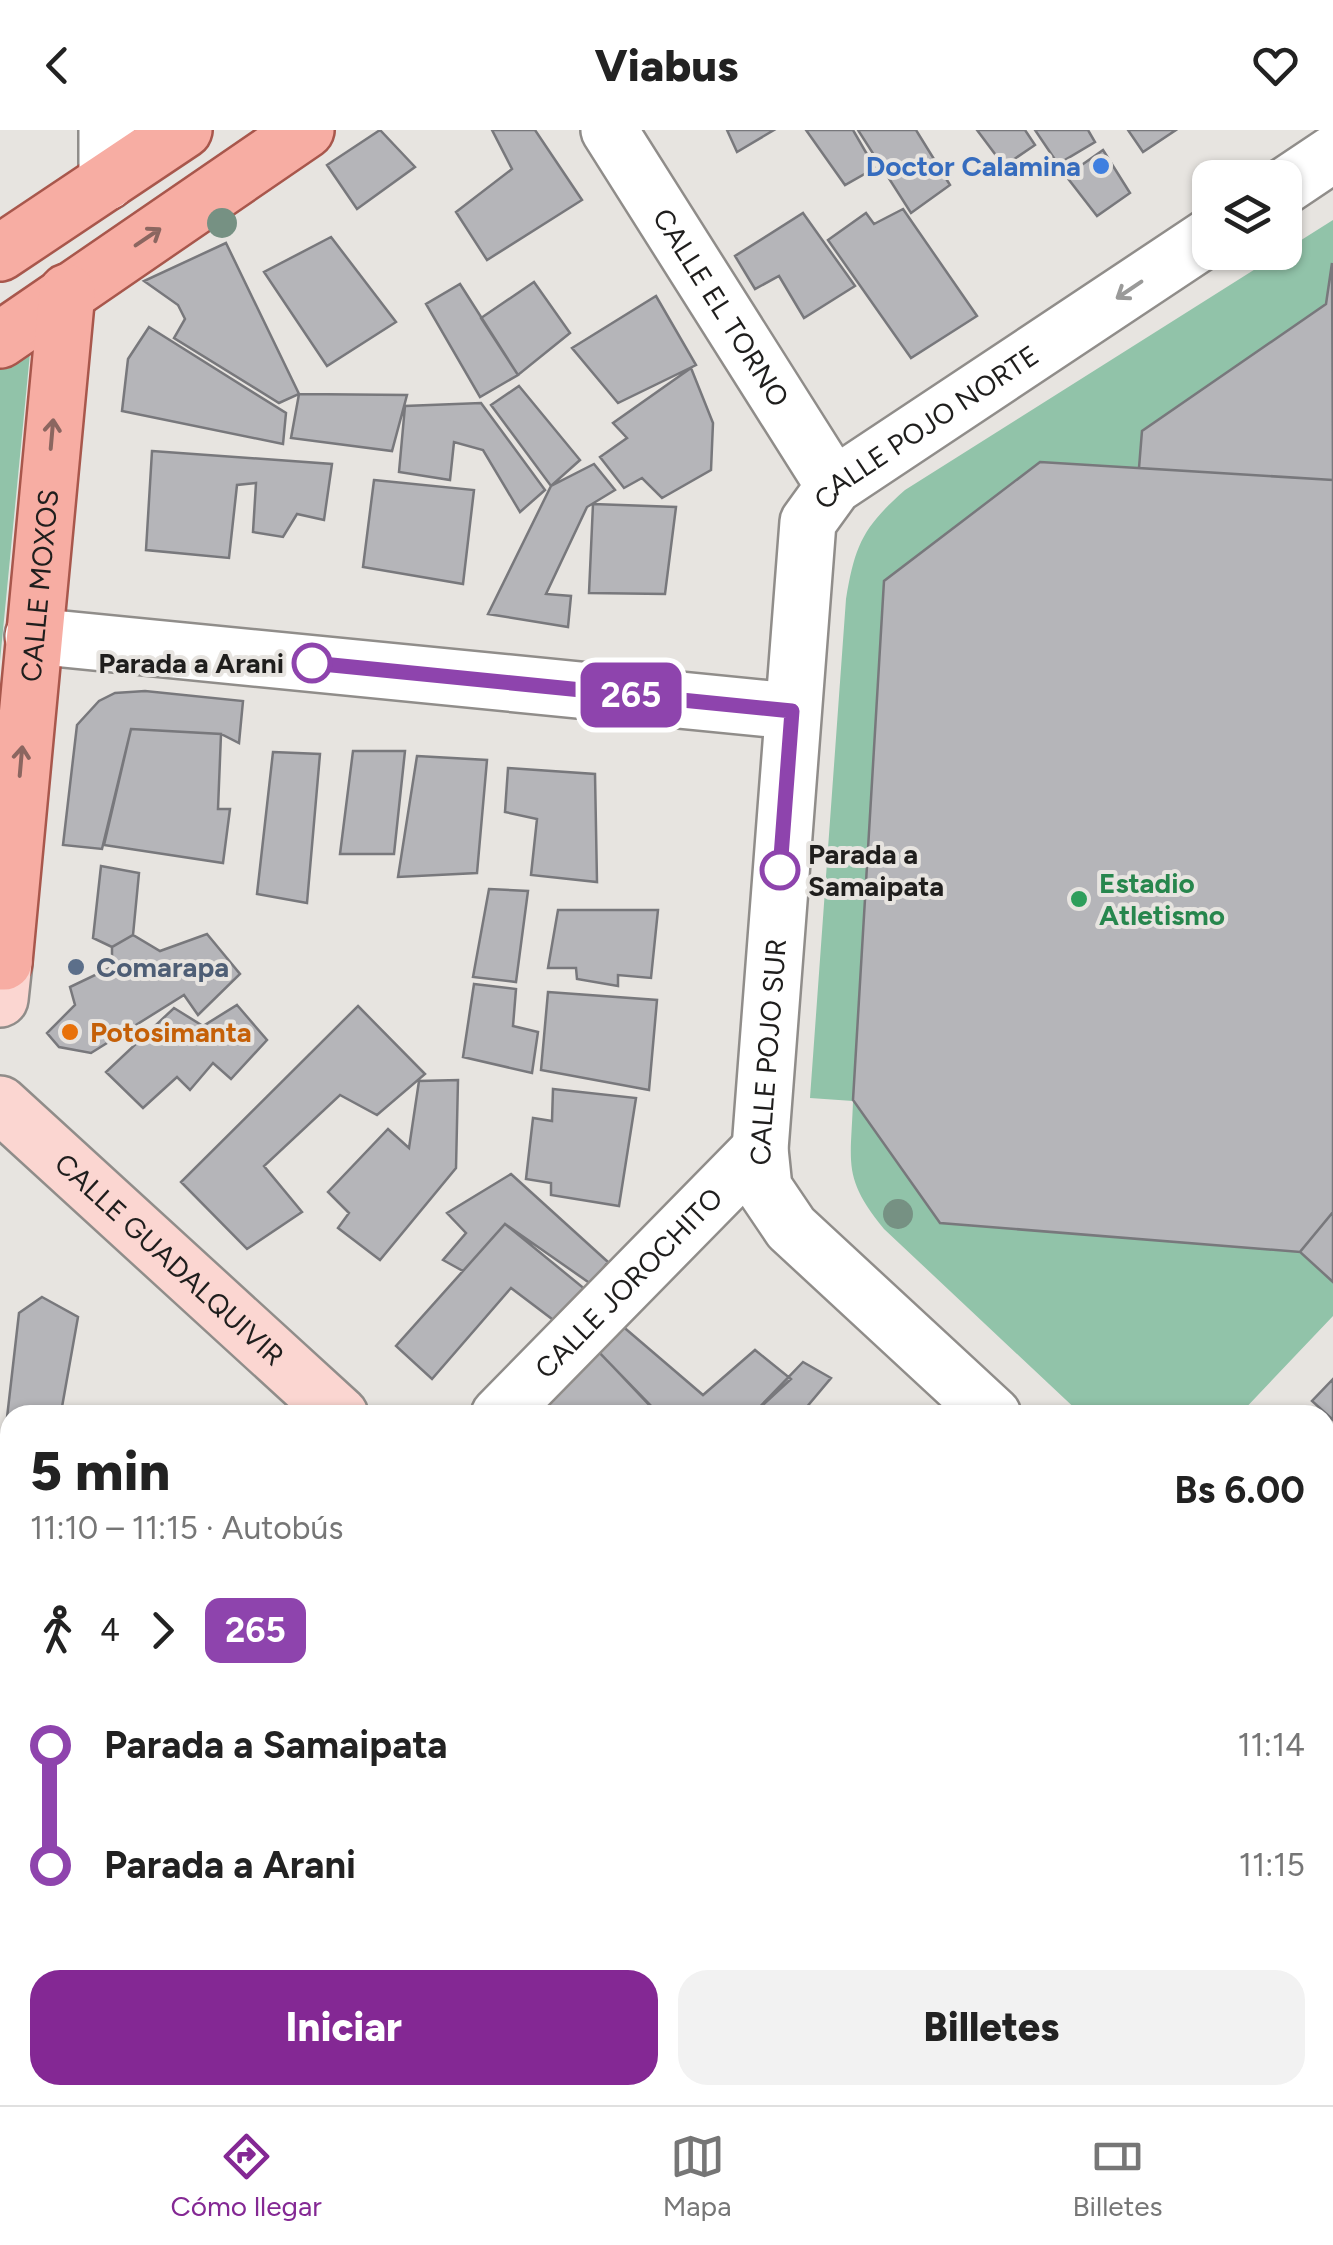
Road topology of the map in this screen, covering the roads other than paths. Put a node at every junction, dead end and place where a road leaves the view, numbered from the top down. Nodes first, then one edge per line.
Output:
1 (184, 130) edge
2 (306, 130) edge
3 (609, 130) edge
4 (1333, 154) edge
5 (107, 156) edge
6 (1302, 175) edge
7 (1192, 248) edge
8 (0, 253) edge
9 (67, 292) junction
10 (0, 340) edge
11 (834, 486) junction
12 (33, 636) junction
13 (792, 711) junction
14 (1, 974) edge
15 (0, 1104) edge
16 (760, 1149) junction
17 (329, 1405) edge
18 (509, 1405) edge
19 (982, 1405) edge

1 - 5 main road
9 -> 2 main road
3 - 11 street, CALLE EL TORNO
4 - 6 street
5 - 8 main road
7 -> 11 street, CALLE POJO NORTE
9 - 10 main road
12 -> 9 main road, CALLE MOXOS
11 - 13 street, CALLE POJO NORTE
12 - 13 street
14 -> 12 main road, CALLE MOXOS
13 - 16 street, CALLE POJO SUR
15 - 17 street, CALLE GUADALQUIVIR
16 - 18 street, CALLE JOROCHITO
16 - 19 street, CALLE POJO SUR

